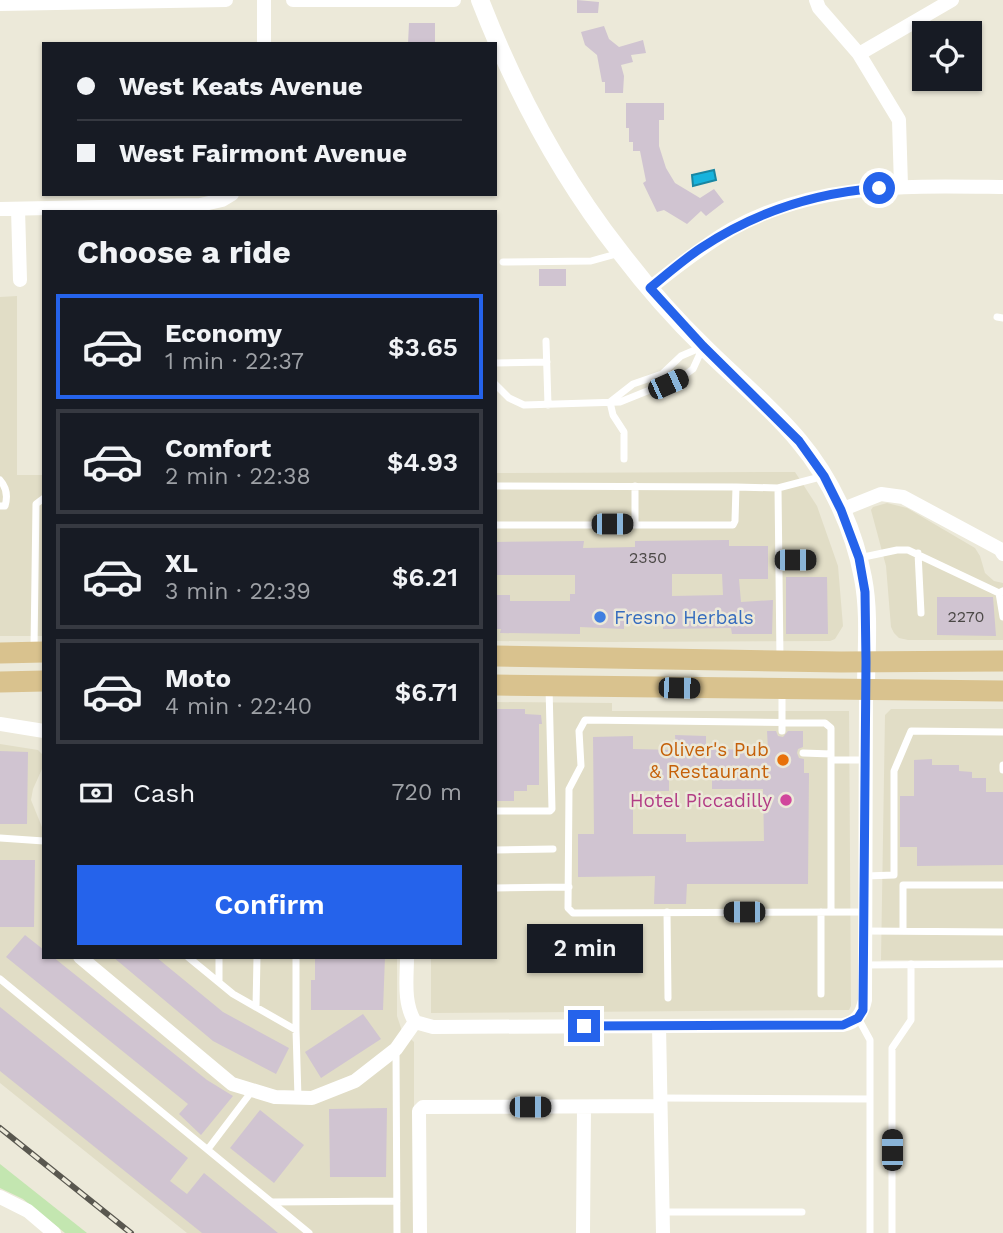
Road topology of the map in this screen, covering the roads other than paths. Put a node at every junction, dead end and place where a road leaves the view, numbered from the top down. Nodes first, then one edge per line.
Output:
1 (226, 0) edge
2 (264, 0) edge
3 (293, 0) edge
4 (454, 0) edge
5 (480, 0) edge
6 (816, 0) edge
7 (951, 0) edge
8 (17, 1) edge
9 (0, 4) edge
10 (264, 42) edge
11 (859, 54) junction
12 (901, 186) junction
13 (1003, 187) edge
14 (229, 196) edge
15 (0, 209) edge
16 (18, 209) junction
17 (620, 252) junction
18 (503, 262) dead end
19 (20, 280) dead end
20 (650, 288) junction
21 (546, 341) dead end
22 (703, 346) junction
23 (547, 362) junction
24 (497, 363) edge
25 (497, 386) edge
26 (610, 402) junction
27 (548, 405) junction
28 (624, 459) dead end
29 (824, 476) junction
30 (0, 480) edge
31 (497, 486) edge
32 (635, 486) junction
33 (736, 487) junction
34 (778, 488) junction
35 (42, 500) edge
36 (0, 506) edge
37 (841, 510) junction
38 (497, 524) edge
39 (635, 524) junction
40 (918, 553) junction
41 (1003, 554) edge
42 (859, 558) junction
43 (778, 560) junction
44 (811, 560) dead end
45 (1001, 592) edge
46 (35, 608) junction
47 (42, 608) edge
48 (921, 613) dead end
49 (1003, 617) edge
50 (39, 652) edge
51 (0, 653) edge
52 (497, 656) edge
53 (602, 657) junction
54 (780, 661) junction
55 (1003, 661) edge
56 (497, 668) edge
57 (866, 675) junction
58 (42, 681) edge
59 (0, 682) edge
60 (497, 685) edge
61 (549, 686) junction
62 (782, 689) junction
63 (1003, 691) edge
64 (0, 724) edge
65 (782, 727) junction
66 (42, 731) edge
67 (1003, 732) edge
68 (803, 753) dead end
69 (831, 757) junction
70 (866, 760) junction
71 (1003, 765) edge
72 (1003, 771) edge
73 (497, 811) edge
74 (0, 838) edge
75 (42, 841) edge
76 (553, 849) dead end
77 (497, 850) edge
78 (894, 875) junction
79 (865, 876) junction
80 (903, 885) junction
81 (1003, 885) edge
82 (569, 887) junction
83 (497, 888) edge
84 (667, 912) junction
85 (821, 912) junction
86 (831, 912) junction
87 (865, 912) junction
88 (865, 931) junction
89 (903, 931) junction
90 (1003, 932) edge
91 (82, 959) edge
92 (190, 959) edge
93 (219, 959) edge
94 (257, 959) edge
95 (296, 959) edge
96 (407, 959) edge
97 (911, 964) junction
98 (1003, 964) edge
99 (865, 965) junction
100 (0, 979) edge
101 (219, 982) junction
102 (821, 994) dead end
103 (668, 998) dead end
104 (257, 1007) junction
105 (858, 1018) junction
106 (415, 1022) junction
107 (659, 1026) junction
108 (296, 1030) junction
109 (396, 1049) junction
110 (253, 1090) junction
111 (298, 1098) junction
112 (870, 1099) junction
113 (660, 1102) junction
114 (584, 1107) junction
115 (208, 1149) junction
116 (0, 1197) edge
117 (397, 1201) junction
118 (272, 1202) junction
119 (663, 1212) junction
120 (802, 1212) dead end
121 (54, 1233) edge
122 (309, 1233) edge
123 (397, 1233) edge
124 (420, 1233) edge
125 (583, 1233) edge
126 (663, 1233) edge
127 (870, 1233) edge
128 (892, 1233) edge

1 - 8 street
2 - 10 street
3 - 4 street
5 - 17 street
6 - 11 street
7 - 11 street
8 - 9 street
11 - 12 street
12 - 13 street
12 - 20 street
14 - 16 street
15 - 16 street
16 - 19 street
17 - 18 lane
17 - 20 street
20 - 22 street
21 - 23 lane
22 - 26 lane
22 - 26 lane
22 - 29 street
23 - 24 lane
23 - 27 lane
25 - 27 lane
26 - 27 lane
26 - 28 lane
29 - 34 lane
29 - 37 street
30 - 36 lane
31 - 32 lane
32 - 33 lane
32 - 39 lane
33 - 34 lane
33 - 39 lane
34 - 43 lane
35 - 46 lane
37 - 41 street
37 - 42 street
38 - 39 lane
40 - 42 lane
40 - 45 lane
40 - 48 lane
42 - 57 street
43 - 44 lane
43 - 54 lane
45 - 49 lane
46 - 47 lane
46 - 50 lane
50 - 51 main road
52 - 53 main road
53 - 54 main road
53 - 56 main road
54 - 57 main road
55 - 57 main road
57 - 62 main road
57 - 63 main road
57 - 70 street
58 - 59 main road
60 - 61 main road
61 - 62 main road
61 - 73 lane
62 - 65 lane
64 - 66 street
65 - 69 lane
65 - 82 lane
67 - 78 lane
68 - 69 lane
69 - 70 lane
69 - 86 lane
70 - 79 street
71 - 72 lane
74 - 75 lane
76 - 77 lane
78 - 79 lane
78 - 80 lane
79 - 87 street
80 - 81 lane
80 - 89 lane
82 - 83 lane
82 - 84 lane
84 - 85 lane
84 - 103 lane
85 - 86 lane
85 - 102 lane
86 - 87 lane
87 - 88 street
88 - 89 lane
88 - 99 street
89 - 90 lane
91 - 110 street
92 - 101 lane
93 - 101 lane
94 - 104 lane
95 - 108 lane
96 - 106 street
97 - 98 lane
97 - 99 lane
97 - 128 lane
99 - 105 street
100 - 115 lane
101 - 104 lane
104 - 108 lane
105 - 107 street
105 - 112 lane
106 - 107 street
106 - 109 street
107 - 113 street
108 - 111 lane
109 - 111 street
109 - 117 lane
110 - 111 street
110 - 115 lane
112 - 113 lane
112 - 127 lane
113 - 114 street
113 - 119 street
114 - 124 street
114 - 125 street
115 - 118 lane
116 - 121 street
117 - 118 lane
117 - 123 lane
118 - 122 lane
119 - 120 lane
119 - 126 street

